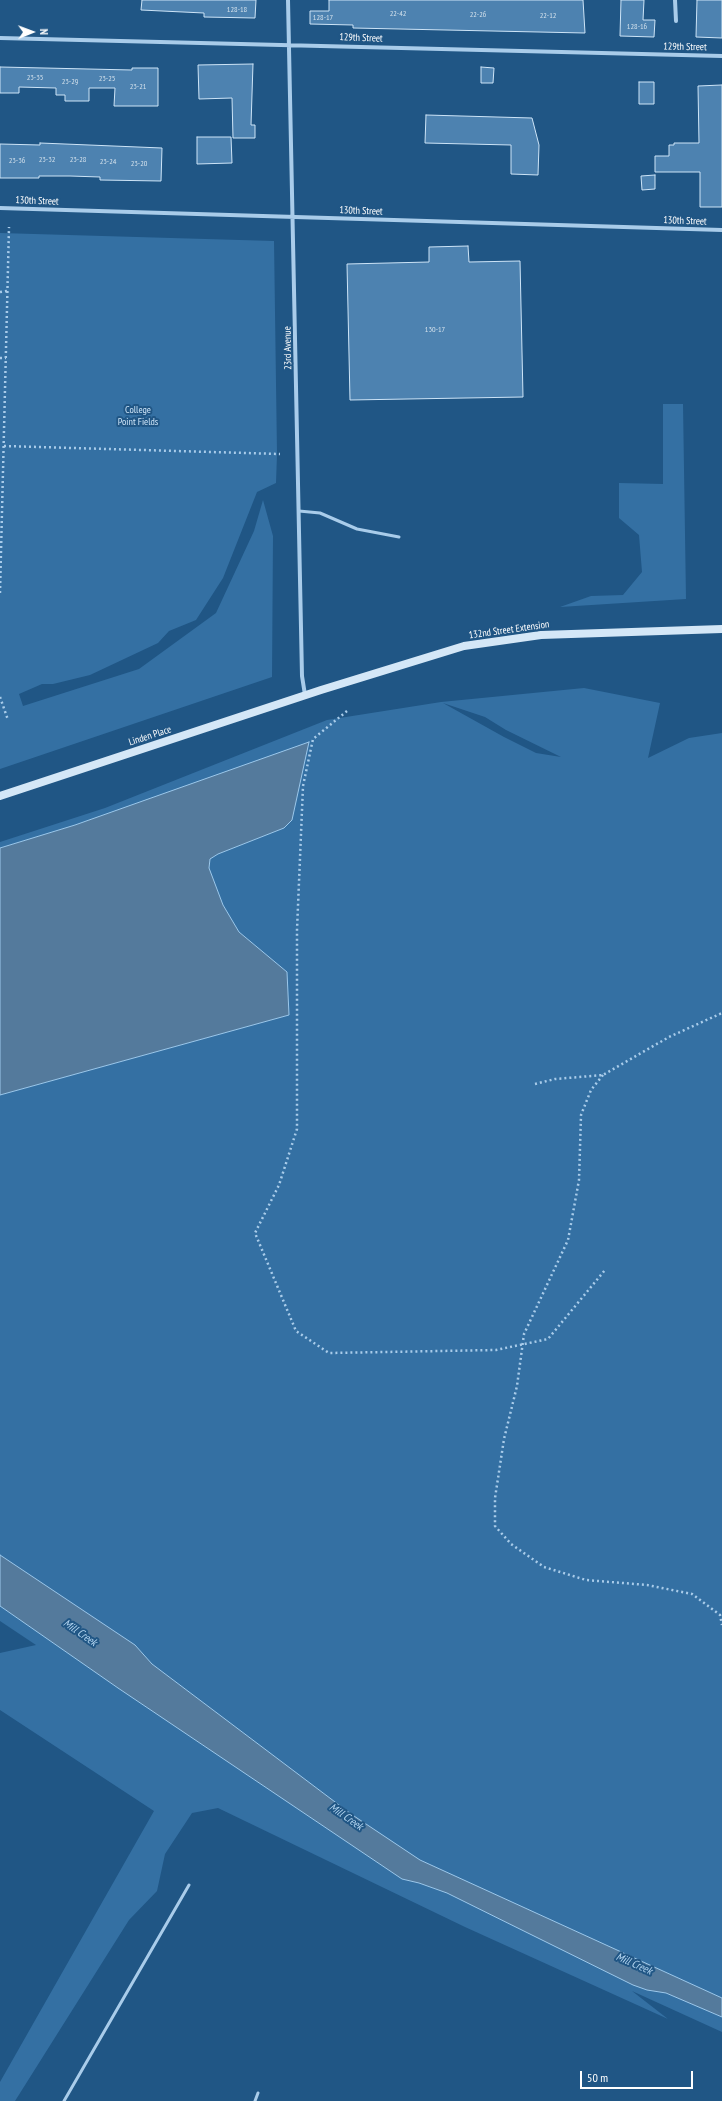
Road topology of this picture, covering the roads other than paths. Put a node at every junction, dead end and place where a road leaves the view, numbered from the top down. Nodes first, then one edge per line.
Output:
1 (288, 0) edge
2 (676, 0) edge
3 (676, 21) dead end
4 (0, 38) edge
5 (290, 44) junction
6 (722, 56) edge
7 (0, 208) edge
8 (293, 217) junction
9 (722, 230) edge
10 (298, 511) junction
11 (399, 537) dead end
12 (722, 629) edge
13 (306, 695) junction
14 (0, 796) edge
15 (189, 1885) dead end
16 (258, 2093) dead end
17 (64, 2101) edge
18 (255, 2101) edge

1 - 5 street, 23rd Avenue
2 - 3 street
4 - 5 street, 129th Street
5 - 6 street, 129th Street
5 - 8 street, 23rd Avenue
7 - 8 street, 130th Street
8 - 9 street, 130th Street
8 - 10 street, 23rd Avenue
10 - 11 lane
10 - 13 street, 23rd Avenue
12 - 13 street, 132nd Street Extension
13 - 14 street, Linden Place
15 - 17 lane
16 - 18 lane

